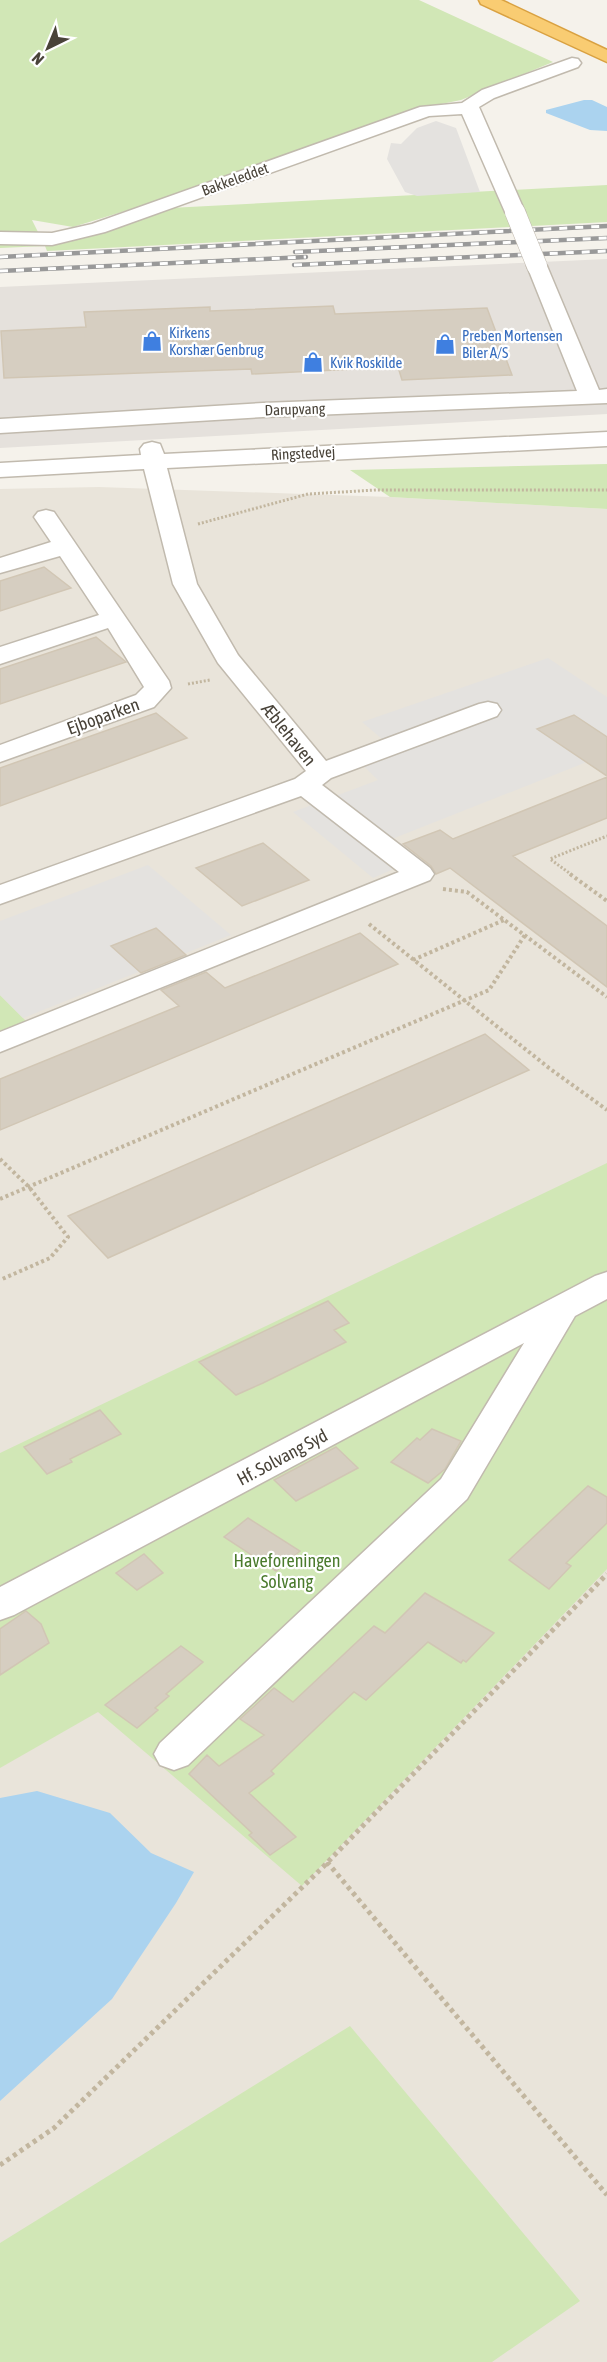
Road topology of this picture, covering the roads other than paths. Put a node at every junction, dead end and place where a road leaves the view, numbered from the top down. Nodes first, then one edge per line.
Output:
1 (487, 0) edge
2 (607, 57) edge
3 (572, 63) dead end
4 (469, 108) junction
5 (0, 237) edge
6 (599, 396) edge
7 (0, 426) edge
8 (607, 427) edge
9 (607, 439) edge
10 (153, 455) junction
11 (0, 456) edge
12 (0, 470) edge
13 (46, 517) dead end
14 (65, 546) junction
15 (0, 566) edge
16 (114, 618) junction
17 (0, 656) edge
18 (488, 710) dead end
19 (0, 754) edge
20 (313, 779) junction
21 (0, 895) edge
22 (0, 1042) edge
23 (607, 1284) edge
24 (563, 1307) junction
25 (0, 1605) edge
26 (174, 1754) dead end

1 - 2 highway
3 - 4 street
4 - 5 street, Bakkeleddet
4 - 6 street, Darupvang, bridge
6 - 7 street, Darupvang
8 - 10 street, Ringstedvej
9 - 10 street, Ringstedvej
10 - 11 street, Ringstedvej
10 - 12 street, Ringstedvej
10 - 20 street, Æblehaven
13 - 14 street, Ejboparken
14 - 15 street
14 - 16 street, Ejboparken
16 - 17 street
16 - 19 street, Ejboparken
18 - 20 street
20 - 21 street, Æblehaven
20 - 22 street
23 - 24 street, Hf. Solvang Syd
24 - 25 street, Hf. Solvang Syd
24 - 26 street

